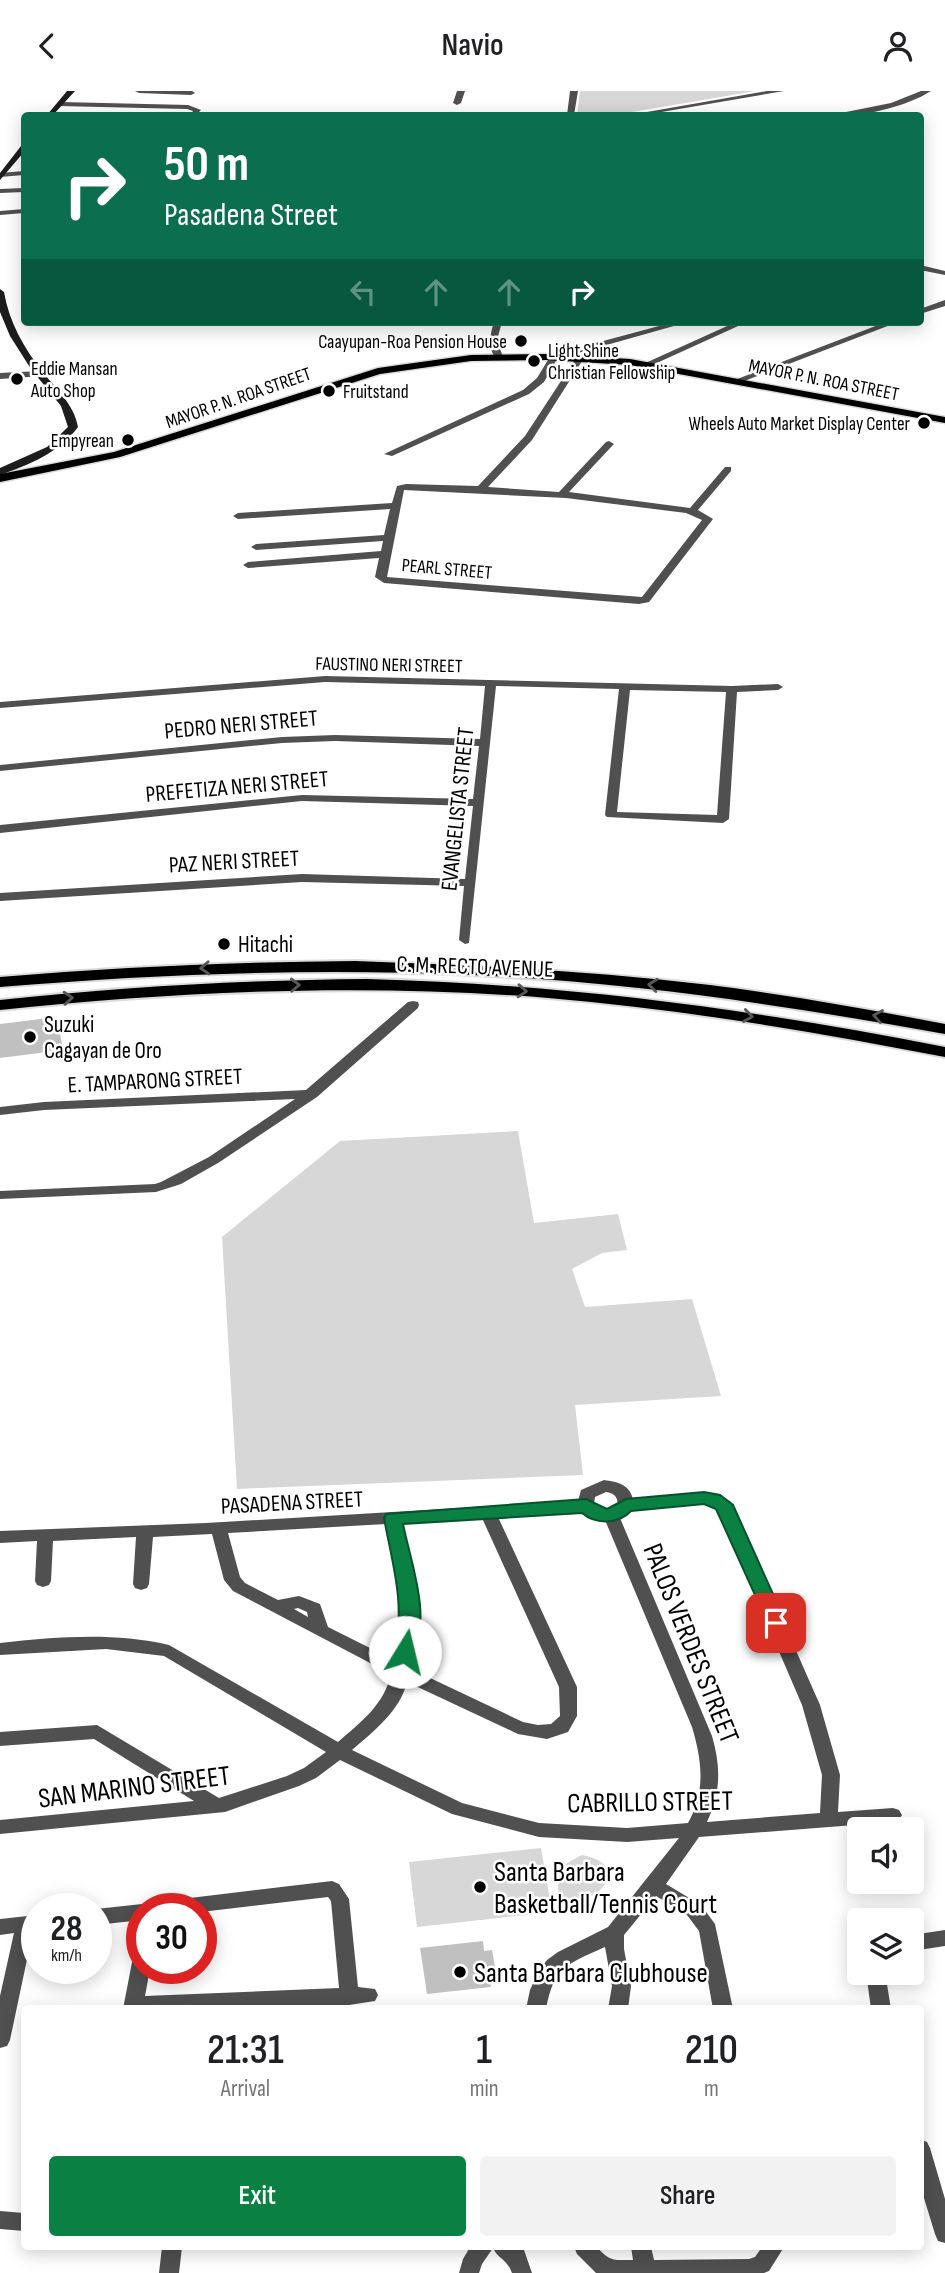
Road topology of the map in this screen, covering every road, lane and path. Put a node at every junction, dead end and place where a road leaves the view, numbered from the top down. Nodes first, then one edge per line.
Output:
1 (71, 91) edge
2 (139, 91) edge
3 (461, 91) edge
4 (574, 91) edge
5 (780, 91) edge
6 (927, 91) edge
7 (191, 93) dead end
8 (457, 103) dead end
9 (61, 104) junction
10 (53, 112) edge
11 (195, 112) edge
12 (570, 112) edge
13 (652, 112) edge
14 (852, 112) edge
15 (21, 152) edge
16 (21, 173) edge
17 (0, 176) edge
18 (21, 190) edge
19 (0, 191) edge
20 (21, 211) edge
21 (0, 213) edge
22 (924, 268) edge
23 (945, 273) edge
24 (0, 292) edge
25 (945, 303) edge
26 (924, 311) edge
27 (495, 326) edge
28 (648, 326) edge
29 (734, 326) edge
30 (883, 326) edge
31 (499, 357) junction
32 (554, 357) junction
33 (580, 358) junction
34 (645, 365) junction
35 (39, 374) junction
36 (0, 376) edge
37 (736, 381) junction
38 (945, 420) edge
39 (609, 444) dead end
40 (389, 454) dead end
41 (728, 469) dead end
42 (0, 472) edge
43 (0, 478) edge
44 (481, 489) junction
45 (562, 494) junction
46 (394, 506) junction
47 (692, 512) junction
48 (238, 516) dead end
49 (389, 538) junction
50 (257, 547) dead end
51 (386, 554) junction
52 (248, 565) dead end
53 (491, 683) junction
54 (625, 686) junction
55 (778, 687) dead end
56 (732, 689) junction
57 (0, 705) edge
58 (485, 743) junction
59 (0, 768) edge
60 (479, 803) junction
61 (0, 829) edge
62 (471, 883) junction
63 (0, 897) edge
64 (465, 940) dead end
65 (439, 969) junction
66 (0, 982) edge
67 (438, 988) junction
68 (0, 1005) edge
69 (413, 1006) dead end
70 (945, 1029) edge
71 (945, 1052) edge
72 (312, 1094) junction
73 (0, 1111) edge
74 (0, 1195) edge
75 (626, 1505) junction
76 (586, 1506) junction
77 (488, 1513) junction
78 (611, 1515) junction
79 (393, 1518) junction
80 (218, 1528) junction
81 (145, 1531) junction
82 (45, 1536) junction
83 (0, 1537) edge
84 (43, 1581) dead end
85 (141, 1584) dead end
86 (0, 1649) edge
87 (400, 1672) junction
88 (0, 1739) edge
89 (339, 1751) junction
90 (217, 1806) junction
91 (893, 1815) dead end
92 (828, 1820) junction
93 (0, 1827) edge
94 (691, 1831) junction
95 (652, 1885) junction
96 (217, 1903) edge
97 (21, 1925) edge
98 (0, 1927) edge
99 (615, 1932) junction
100 (945, 1938) edge
101 (924, 1941) edge
102 (21, 1961) edge
103 (138, 1984) edge
104 (875, 1985) edge
105 (260, 2004) edge
106 (134, 2005) edge
107 (218, 2005) edge
108 (537, 2005) edge
109 (619, 2005) edge
110 (722, 2005) edge
111 (880, 2005) edge
112 (0, 2040) edge
113 (924, 2162) edge
114 (0, 2220) edge
115 (21, 2222) edge
116 (945, 2235) edge
117 (172, 2250) edge
118 (480, 2250) edge
119 (507, 2250) edge
120 (587, 2250) edge
121 (642, 2250) edge
122 (773, 2250) edge
123 (645, 2271) junction
124 (169, 2273) edge
125 (470, 2273) edge
126 (522, 2273) edge

1 - 9 main road
2 - 7 street
3 - 8 street
4 - 12 street
5 - 13 street
6 - 14 street
9 - 10 main road
9 - 11 street
15 - 17 main road
16 - 17 street
18 - 19 street
20 - 21 street
22 - 23 street
24 - 35 main road
25 - 26 street
27 - 31 street
28 - 32 street
29 - 34 street
30 - 37 street
31 - 32 main road, MAYOR P. N. ROA STREET
31 - 43 main road, MAYOR P. N. ROA STREET
32 - 33 main road, MAYOR P. N. ROA STREET
32 - 40 street
33 - 34 main road, MAYOR P. N. ROA STREET
33 - 44 street
34 - 37 main road, MAYOR P. N. ROA STREET
35 - 36 street
35 - 42 main road
37 - 38 main road, MAYOR P. N. ROA STREET
39 - 45 street
41 - 47 street
44 - 45 street
44 - 46 street
45 - 47 street
46 - 48 street
46 - 49 street, PEARL STREET
47 - 51 street, PEARL STREET
49 - 50 street
49 - 51 street, PEARL STREET
51 - 52 street
53 - 54 street, FAUSTINO NERI STREET
53 - 57 street, FAUSTINO NERI STREET
53 - 58 street, EVANGELISTA STREET
54 - 56 street, FAUSTINO NERI STREET
54 - 56 street
55 - 56 street, FAUSTINO NERI STREET
58 - 59 street, PEDRO NERI STREET
58 - 60 street, EVANGELISTA STREET
60 - 61 street, PREFETIZA NERI STREET
60 - 62 street, EVANGELISTA STREET
62 - 63 street, PAZ NERI STREET
62 - 64 street, EVANGELISTA STREET
65 -> 66 highway, C. M. RECTO AVENUE
65 - 67 highway
70 -> 65 highway, C. M. RECTO AVENUE
68 -> 67 highway, C. M. RECTO AVENUE
67 -> 71 highway, C. M. RECTO AVENUE
69 - 72 street
72 - 73 street, E. TAMPARONG STREET
72 - 74 street
75 - 76 street
75 - 78 street
75 - 92 street
76 - 77 street, PASADENA STREET
76 - 78 street
77 - 79 street, PASADENA STREET
77 - 87 street
78 - 94 street, PALOS VERDES STREET
79 - 80 street, PASADENA STREET
79 - 87 street, SAN MARINO STREET
80 - 81 street, PASADENA STREET
80 - 87 street
81 - 82 street, PASADENA STREET
81 - 85 street
82 - 83 street, PASADENA STREET
82 - 84 street
86 - 89 street, CABRILLO STREET
87 - 89 street, SAN MARINO STREET
88 - 90 street
89 - 90 street, SAN MARINO STREET
89 - 94 street, CABRILLO STREET
90 - 93 street, SAN MARINO STREET
91 - 92 street, CABRILLO STREET
92 - 94 street, CABRILLO STREET
94 - 95 street, PALOS VERDES STREET
95 - 99 street, PALOS VERDES STREET
95 - 110 street
96 - 105 street
97 - 98 street
99 - 108 street, PALOS VERDES STREET
99 - 109 street
100 - 101 street
102 - 112 street
103 - 106 street
104 - 111 street
105 - 107 street
113 - 116 street
114 - 115 street
117 - 124 street
118 - 125 street
119 - 126 street
120 - 123 street
121 - 123 street
122 - 123 street

